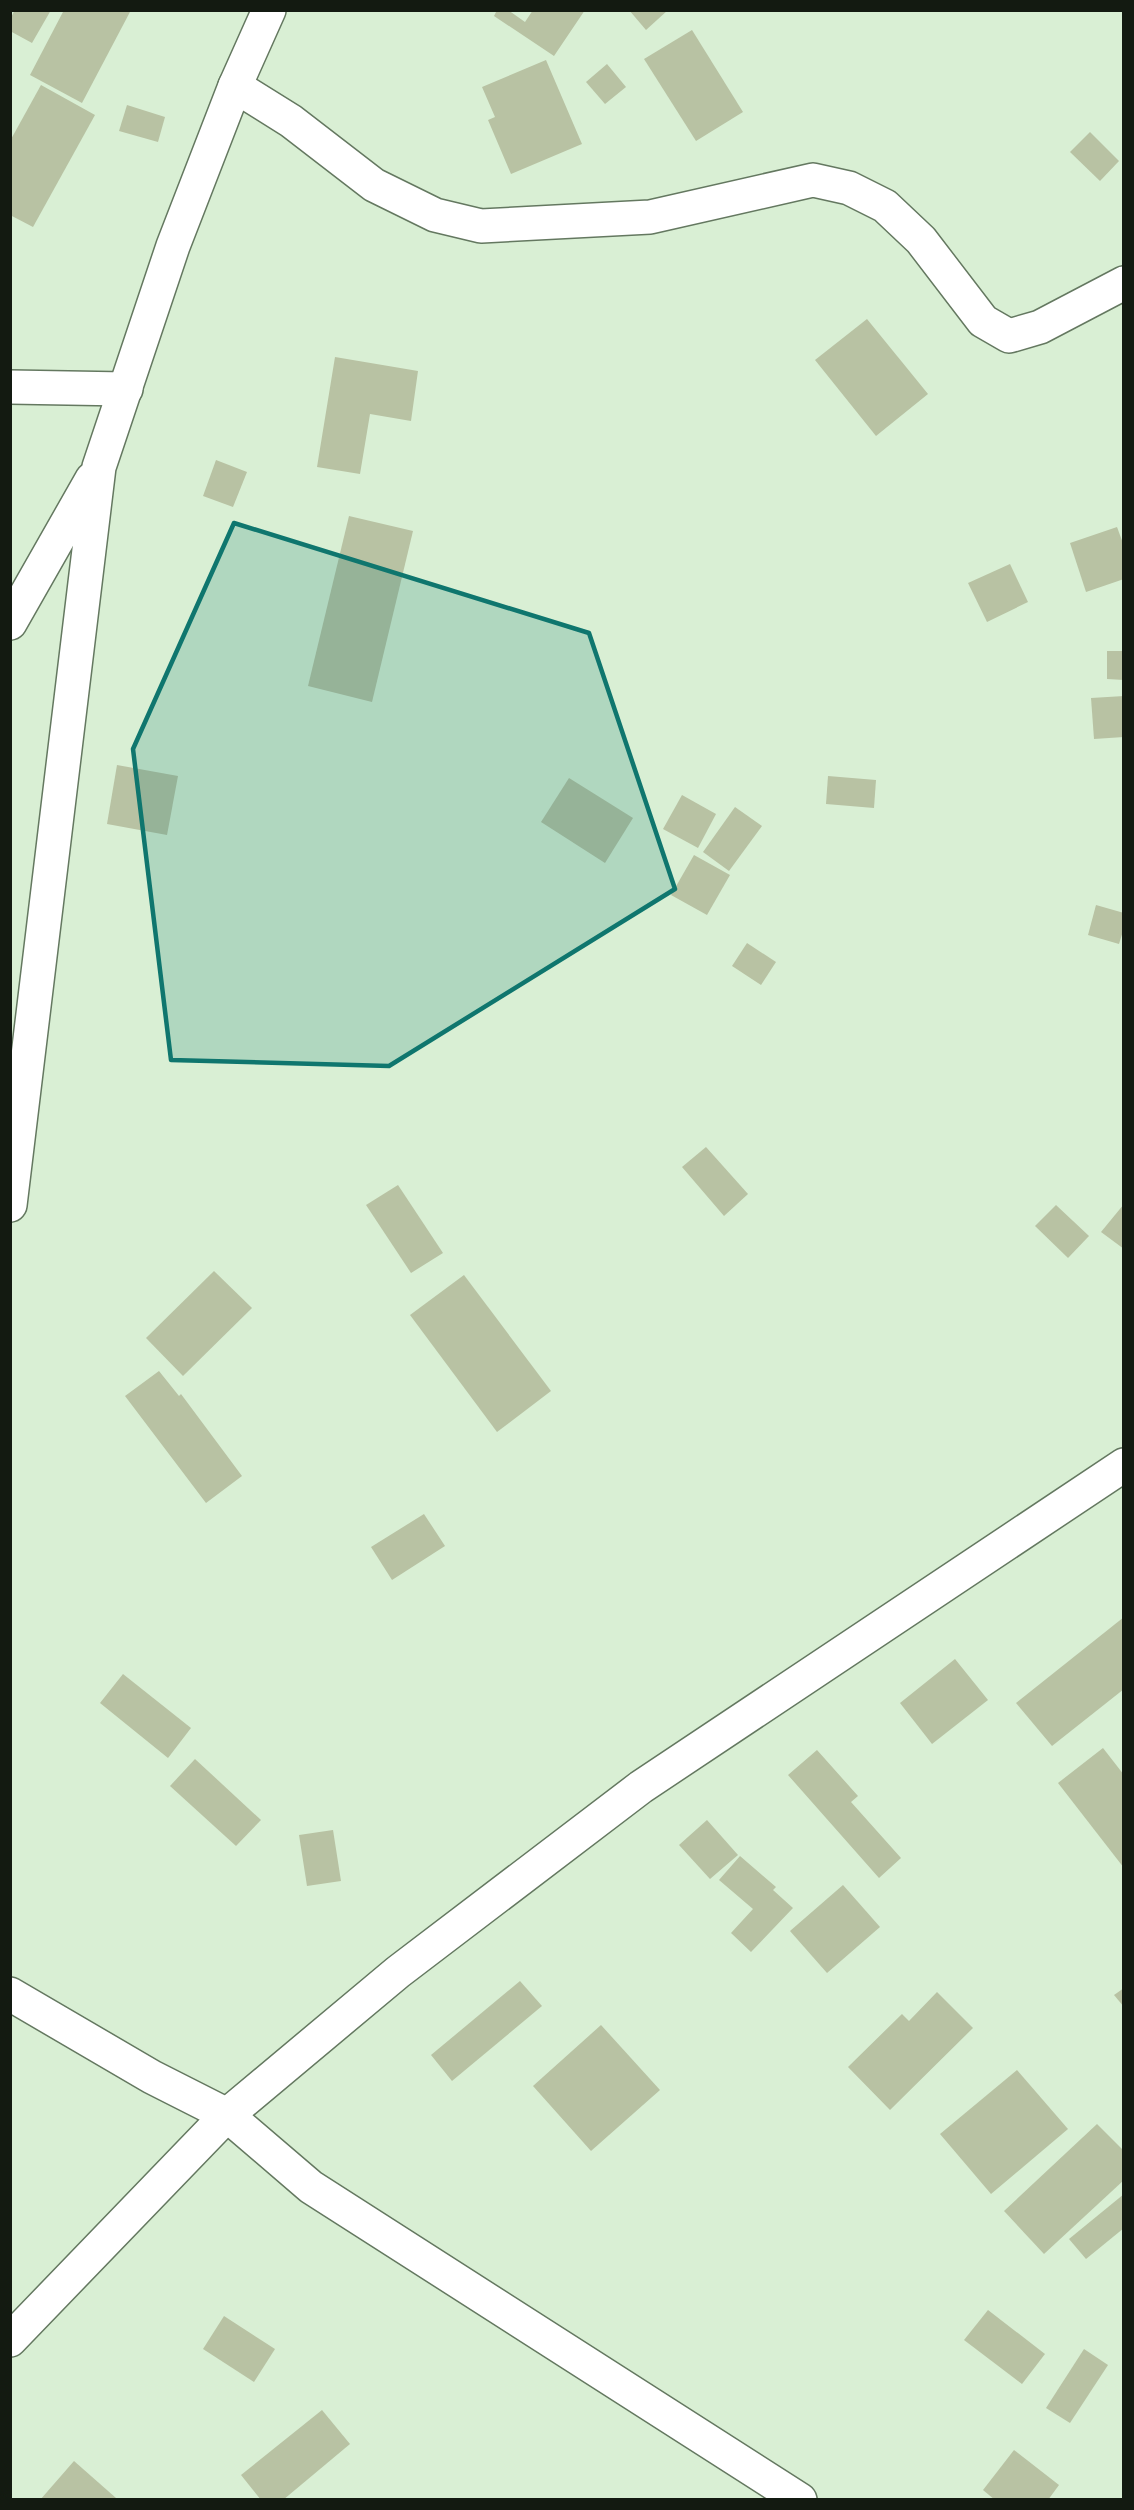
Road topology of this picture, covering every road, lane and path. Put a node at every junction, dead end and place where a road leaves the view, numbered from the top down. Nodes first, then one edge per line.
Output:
1 (269, 10) edge
2 (235, 86) junction
3 (1124, 283) edge
4 (10, 387) edge
5 (126, 389) junction
6 (99, 467) junction
7 (10, 623) edge
8 (10, 1205) edge
9 (1124, 1465) edge
10 (10, 1994) edge
11 (227, 2115) junction
12 (10, 2340) edge
13 (800, 2499) edge

1 - 2 street
2 - 3 street
2 - 5 street
4 - 5 street
5 - 6 street
6 - 7 street
6 - 8 street
9 - 11 street
10 - 11 street
11 - 12 street
11 - 13 street

